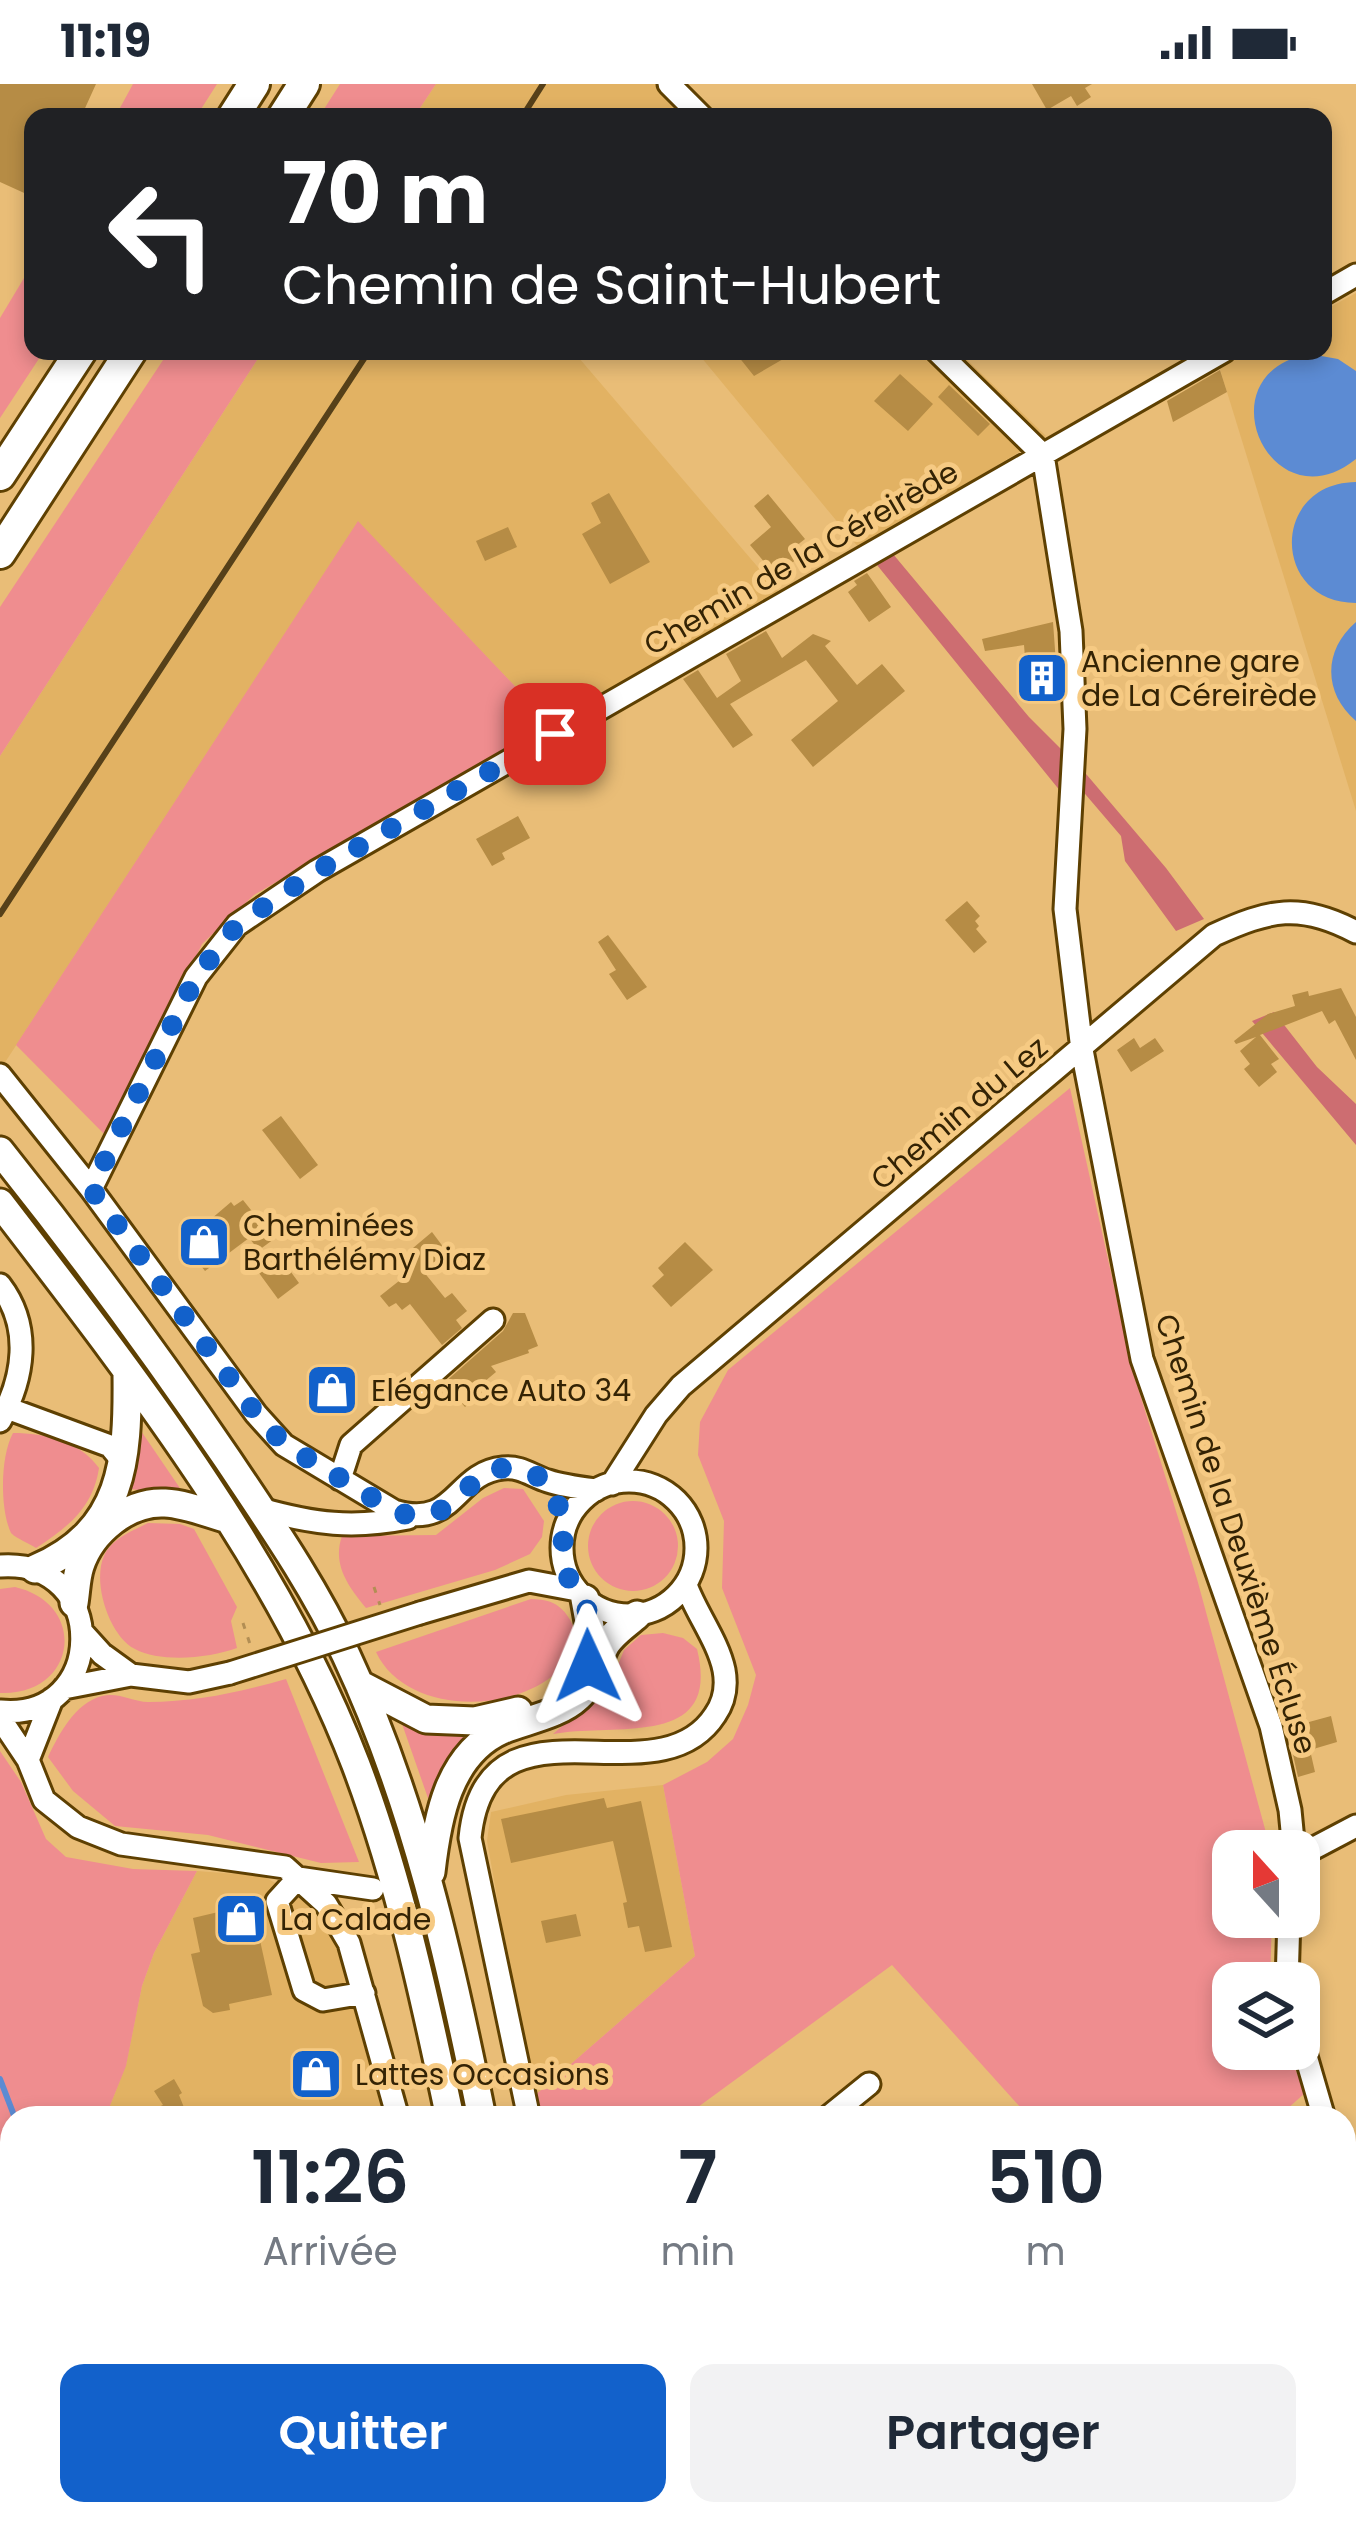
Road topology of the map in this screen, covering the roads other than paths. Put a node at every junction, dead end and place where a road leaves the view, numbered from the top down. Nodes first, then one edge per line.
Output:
1 (669, 84) edge
2 (693, 108) edge
3 (75, 360) edge
4 (125, 360) edge
5 (947, 360) edge
6 (1208, 360) edge
7 (1042, 455) junction
8 (0, 475) edge
9 (0, 553) edge
10 (1356, 932) edge
11 (1082, 1050) junction
12 (0, 1075) edge
13 (0, 1151) edge
14 (91, 1189) junction
15 (0, 1203) edge
16 (0, 1285) edge
17 (493, 1320) dead end
18 (127, 1374) junction
19 (4, 1415) edge
20 (639, 1444) junction
21 (124, 1463) junction
22 (340, 1479) junction
23 (547, 1481) junction
24 (604, 1487) junction
25 (665, 1491) junction
26 (261, 1509) junction
27 (415, 1517) junction
28 (228, 1519) junction
29 (565, 1535) junction
30 (11, 1564) edge
31 (529, 1581) junction
32 (686, 1585) junction
33 (581, 1594) junction
34 (74, 1603) junction
35 (646, 1612) junction
36 (706, 1632) junction
37 (83, 1634) junction
38 (131, 1676) junction
39 (359, 1684) junction
40 (58, 1694) junction
41 (0, 1715) edge
42 (28, 1760) junction
43 (1356, 1826) edge
44 (1293, 1830) edge
45 (1320, 1843) edge
46 (298, 1878) junction
47 (430, 1882) junction
48 (373, 1889) dead end
49 (364, 1993) junction
50 (1310, 2070) edge
51 (869, 2084) dead end
52 (395, 2106) edge
53 (448, 2106) edge
54 (479, 2106) edge
55 (526, 2106) edge
56 (842, 2106) edge
57 (1321, 2106) edge

1 - 2 street
3 - 8 highway
4 - 9 highway
5 - 7 street
6 - 7 street, Chemin de la Céreirède
7 - 11 street, Chemin de la Deuxième Écluse
7 - 14 street, Chemin de la Céreirède
10 - 11 street, Chemin du Lez
11 - 20 street, Chemin du Lez
11 - 44 street, Chemin de la Deuxième Écluse
12 - 14 street
13 - 26 main road
14 - 22 street
15 - 18 main road
16 - 19 street
17 - 22 street
18 - 21 main road
18 - 28 main road
19 - 21 street
20 - 24 street, Chemin du Lez
20 - 25 street
21 - 30 main road
22 - 27 street
23 - 24 street
23 - 27 street
23 - 29 street
24 - 25 street
24 - 29 street
25 - 32 street
26 - 27 street
26 - 39 main road
28 - 34 main road
28 - 53 main road
29 - 31 street
29 - 33 street
30 - 34 street
31 - 33 street
31 - 38 street, bridge
32 - 35 street
32 - 36 street
33 - 35 street
33 - 39 main road
34 - 37 street
35 - 36 street
35 - 47 main road
36 - 55 street
37 - 38 street
37 - 40 street
38 - 40 street
39 - 47 main road
40 - 41 street
40 - 42 street
41 - 42 street
42 - 46 street
43 - 45 street
46 - 48 street
46 - 49 street
46 - 49 street
47 - 54 main road
49 - 52 street
50 - 57 street
51 - 56 street

